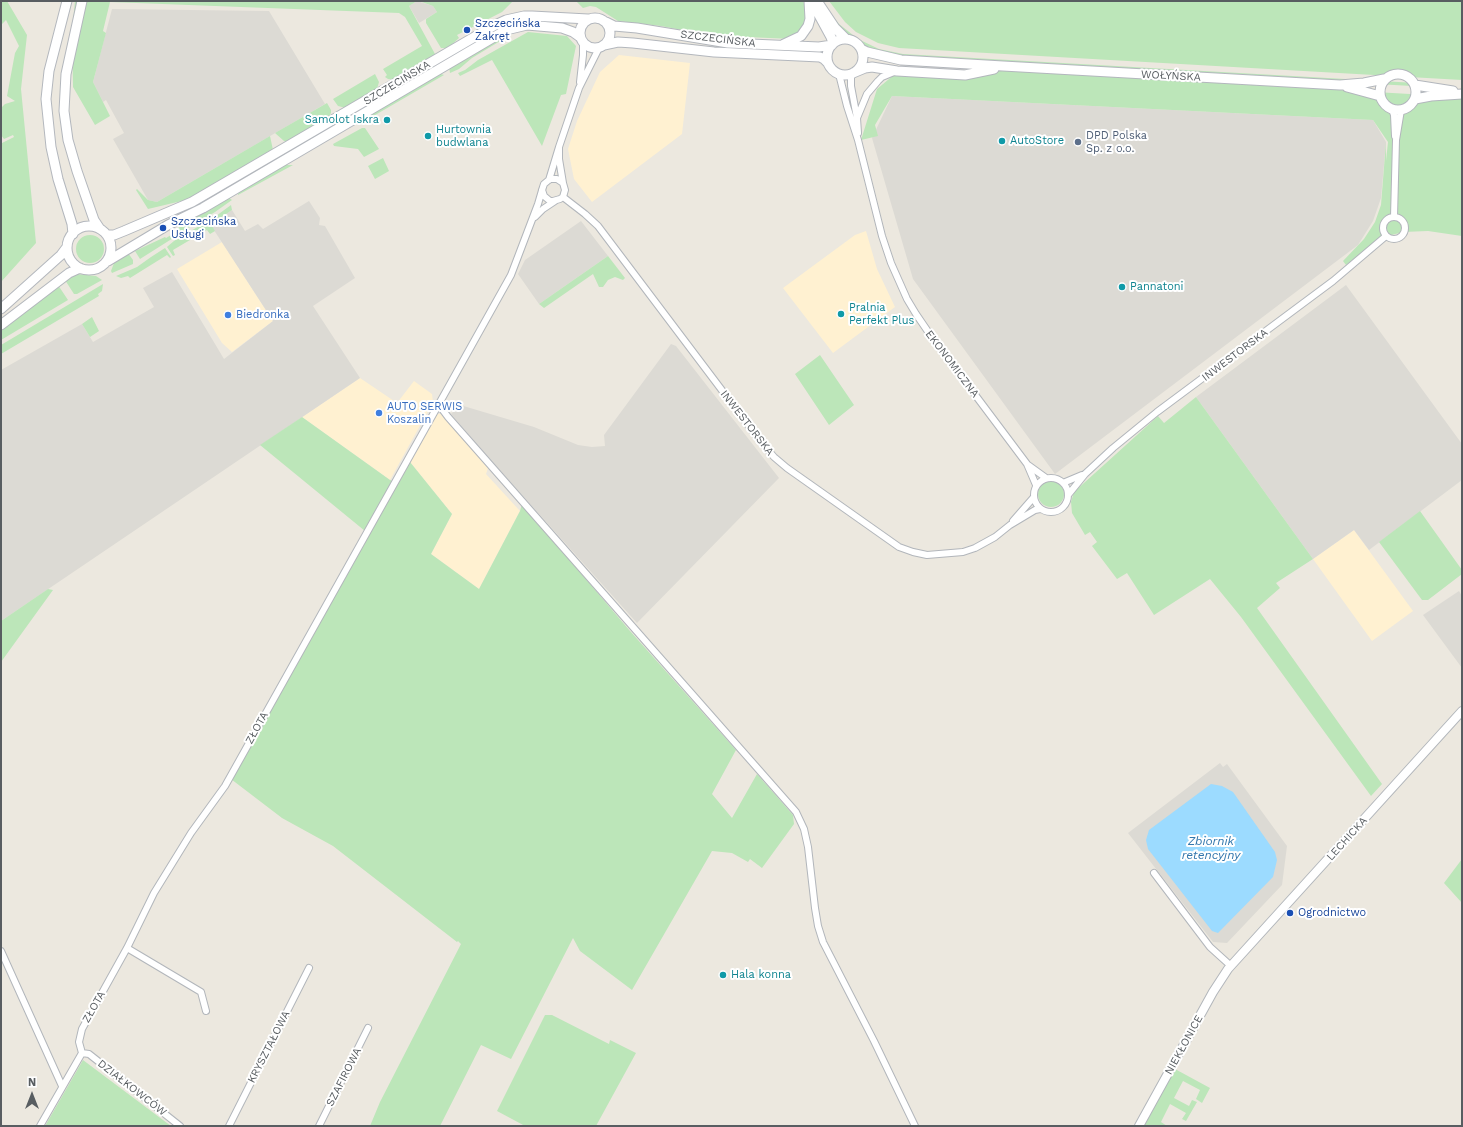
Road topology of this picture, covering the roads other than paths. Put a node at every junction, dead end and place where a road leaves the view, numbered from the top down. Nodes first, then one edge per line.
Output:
1 (67, 1) edge
2 (82, 1) edge
3 (810, 1) edge
4 (817, 1) edge
5 (588, 19) junction
6 (606, 22) junction
7 (846, 39) junction
8 (581, 40) junction
9 (832, 44) junction
10 (780, 46) junction
11 (602, 47) junction
12 (861, 49) junction
13 (828, 63) junction
14 (1003, 66) junction
15 (897, 71) junction
16 (839, 74) junction
17 (852, 74) junction
18 (1384, 79) junction
19 (1340, 85) junction
20 (1415, 86) junction
21 (579, 88) junction
22 (1462, 93) edge
23 (1380, 96) junction
24 (1415, 99) junction
25 (1396, 109) junction
26 (857, 118) junction
27 (858, 140) junction
28 (559, 148) junction
29 (548, 180) junction
30 (563, 183) junction
31 (542, 190) junction
32 (563, 197) junction
33 (555, 201) junction
34 (1394, 217) junction
35 (532, 220) junction
36 (104, 232) junction
37 (72, 234) junction
38 (1386, 236) junction
39 (67, 247) junction
40 (108, 261) junction
41 (80, 268) junction
42 (1, 309) edge
43 (1, 325) edge
44 (440, 402) junction
45 (1027, 464) junction
46 (1085, 474) junction
47 (1046, 478) junction
48 (1063, 483) junction
49 (1036, 485) junction
50 (1068, 495) junction
51 (1034, 497) junction
52 (1040, 508) junction
53 (1010, 525) junction
54 (1462, 711) edge
55 (1154, 873) dead end
56 (128, 948) junction
57 (1, 950) edge
58 (1231, 966) junction
59 (309, 968) dead end
60 (206, 1010) dead end
61 (368, 1028) dead end
62 (82, 1053) junction
63 (62, 1086) junction
64 (40, 1126) edge
65 (180, 1126) edge
66 (229, 1126) edge
67 (319, 1126) edge
68 (915, 1126) edge
69 (1139, 1126) edge

1 - 37 main road
2 - 36 main road
3 - 9 main road
3 - 10 main road
4 - 7 main road
5 - 6 main road
5 - 8 main road
5 - 36 main road, SZCZECIŃSKA
6 - 10 main road, SZCZECIŃSKA
6 - 11 main road
7 - 9 main road
7 - 12 main road
8 - 11 main road
8 - 21 street
8 - 40 main road, SZCZECIŃSKA
9 - 10 main road, SZCZECIŃSKA
9 - 13 main road
11 - 13 main road, SZCZECIŃSKA
11 - 21 street
12 - 14 main road, WOŁYŃSKA
12 - 17 main road
13 - 16 main road
14 - 15 main road, WOŁYŃSKA
14 - 19 main road, WOŁYŃSKA
15 - 17 main road, WOŁYŃSKA
15 - 26 street
16 - 17 main road
16 - 27 street, EKONOMICZNA
17 - 26 street, EKONOMICZNA
18 - 19 main road, WOŁYŃSKA
18 - 20 main road
18 - 23 main road
19 - 23 main road, WOŁYŃSKA
20 - 22 main road
20 - 24 main road
21 - 28 street
22 - 24 main road
23 - 25 main road
24 - 25 main road
25 - 34 street
26 - 27 street, EKONOMICZNA
27 - 45 street, EKONOMICZNA
28 - 29 street
28 - 30 street
29 - 30 street
29 - 31 street
30 - 32 street
31 - 33 street
31 - 35 street, ZŁOTA
32 - 33 street
32 - 53 street, INWESTORSKA
33 - 35 street
34 - 38 street
34 - 38 street
35 - 44 street, ZŁOTA
36 - 37 main road
36 - 40 main road
37 - 39 main road
38 - 46 street, INWESTORSKA
39 - 41 main road
39 - 42 main road
40 - 41 main road
41 - 43 main road
44 - 56 street, ZŁOTA
44 - 68 street
45 - 47 street, EKONOMICZNA
45 - 49 street, EKONOMICZNA
46 - 48 street, INWESTORSKA
46 - 50 street, INWESTORSKA
47 - 48 street
47 - 49 street
48 - 50 street
49 - 51 street
50 - 52 street
51 - 52 street
51 - 53 street, INWESTORSKA
52 - 53 street, INWESTORSKA
54 - 58 street, LECHICKA
55 - 58 street
56 - 60 street
56 - 62 street, ZŁOTA
57 - 63 street
58 - 69 street, NIEKŁONICE
59 - 66 street, KRYSZTAŁOWA
61 - 67 street, SZAFIROWA
62 - 63 street
62 - 65 street, DZIAŁKOWCÓW
63 - 64 street

